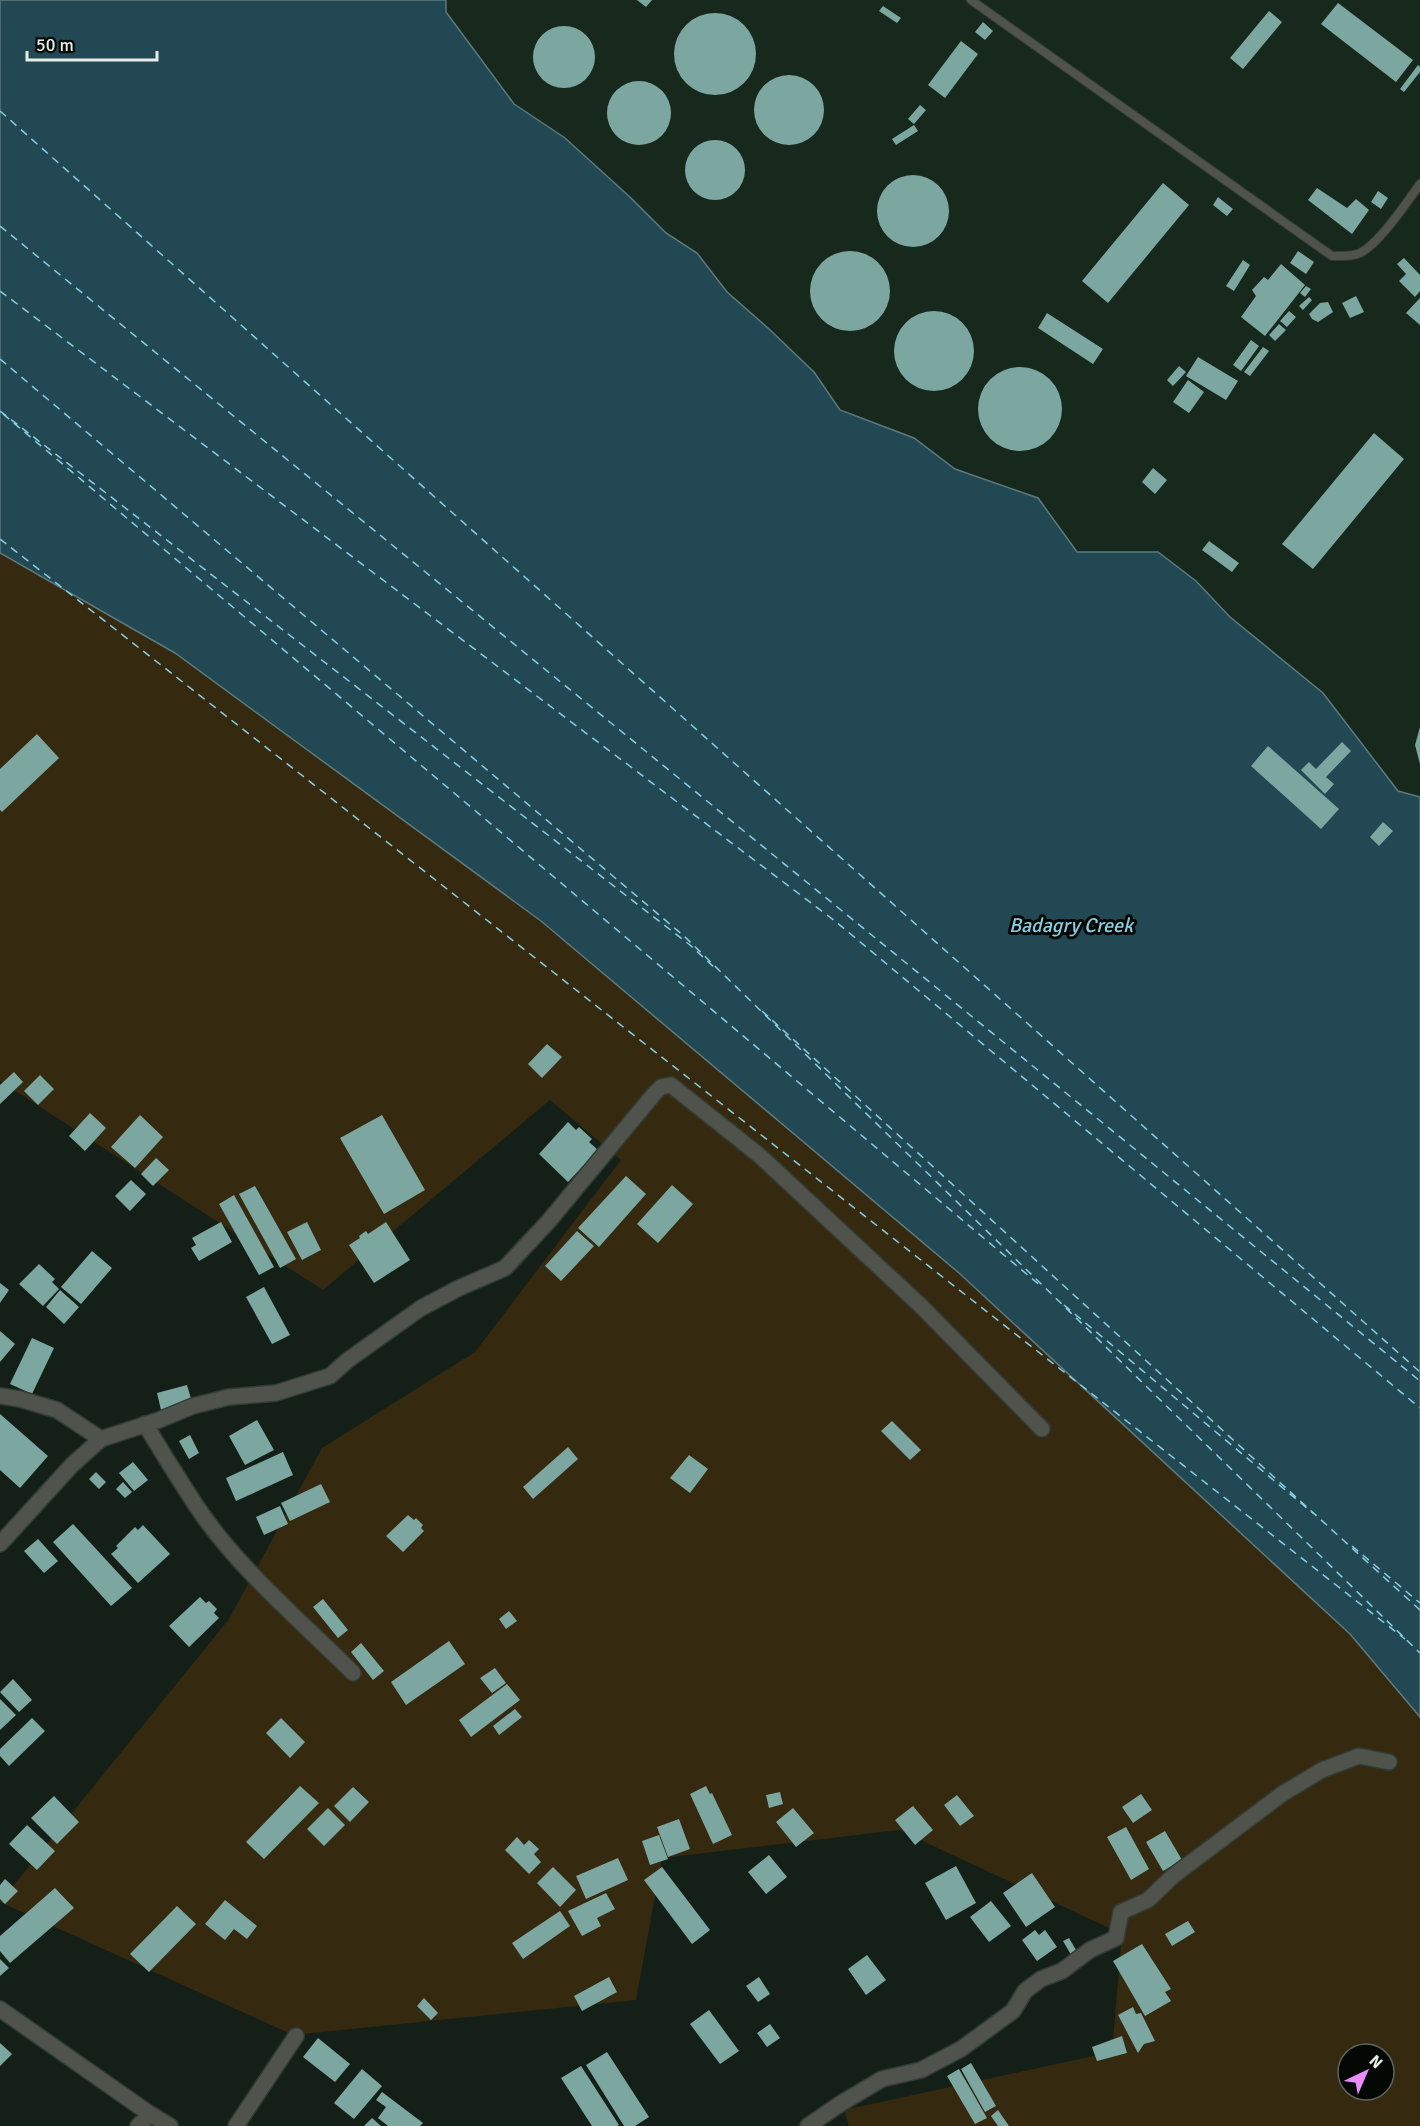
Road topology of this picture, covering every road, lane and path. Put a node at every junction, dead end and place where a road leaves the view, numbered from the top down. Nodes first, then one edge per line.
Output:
1 (971, 0) edge
2 (1420, 184) edge
3 (0, 1396) edge
4 (145, 1424) junction
5 (1042, 1429) dead end
6 (101, 1439) junction
7 (0, 1544) edge
8 (353, 1673) dead end
9 (1389, 1762) dead end
10 (0, 2009) edge
11 (296, 2036) dead end
12 (150, 2114) junction
13 (138, 2126) edge
14 (170, 2126) edge
15 (236, 2126) edge
16 (808, 2126) edge

1 - 2 lane
3 - 6 street
4 - 5 street
4 - 6 street
4 - 8 street
6 - 7 street
9 - 16 street
10 - 12 street
11 - 15 street
12 - 13 street
12 - 14 street

